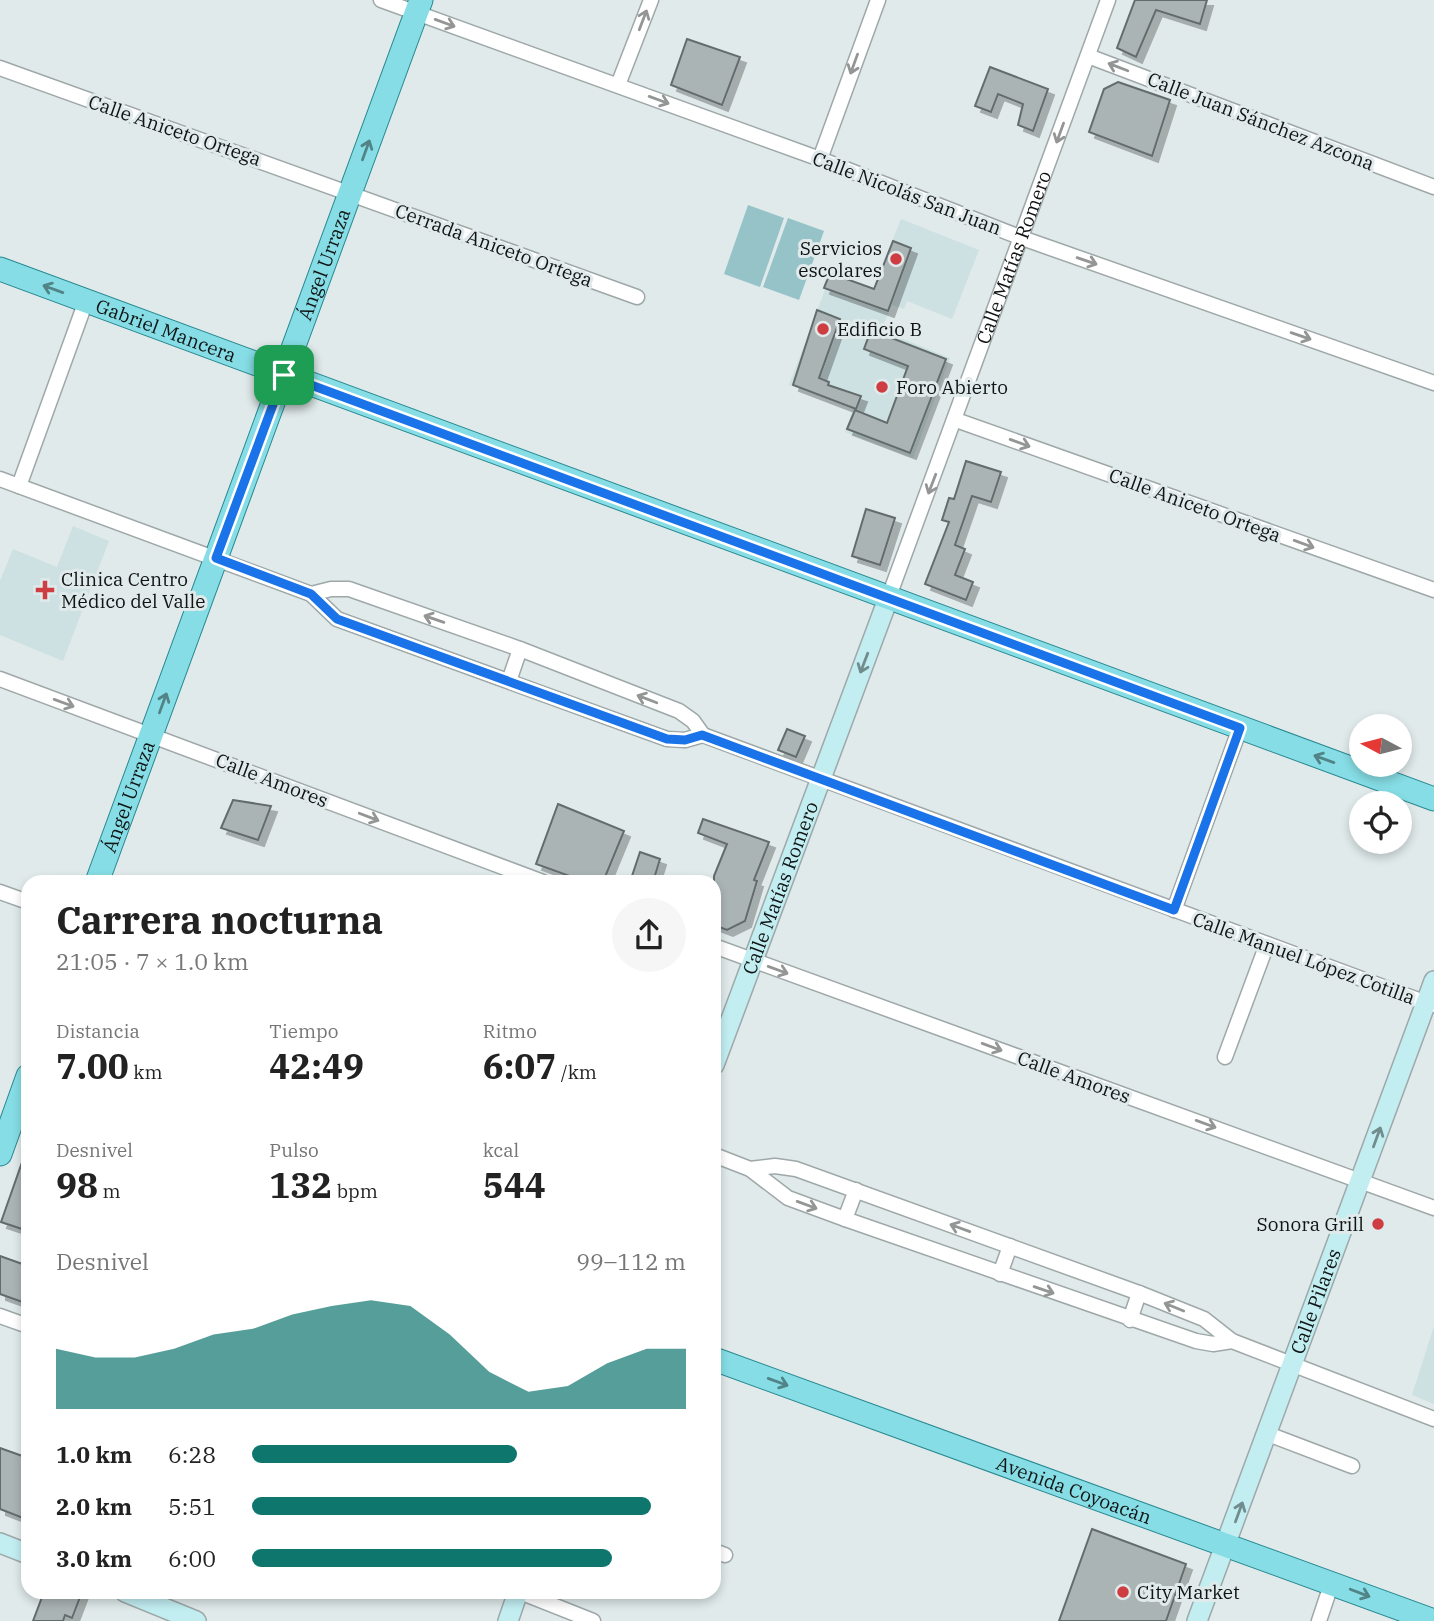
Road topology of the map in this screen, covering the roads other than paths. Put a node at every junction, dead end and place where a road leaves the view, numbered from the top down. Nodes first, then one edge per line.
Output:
1 (381, 0) edge
2 (650, 0) edge
3 (878, 0) edge
4 (1108, 0) edge
5 (419, 6) edge
6 (1088, 56) junction
7 (0, 68) edge
8 (618, 85) junction
9 (820, 159) junction
10 (1434, 187) edge
11 (351, 192) junction
12 (1022, 238) junction
13 (0, 269) edge
14 (637, 297) dead end
15 (86, 301) junction
16 (284, 375) junction
17 (1434, 383) edge
18 (956, 420) junction
19 (0, 479) edge
20 (19, 486) junction
21 (216, 558) junction
22 (1434, 590) edge
23 (311, 594) junction
24 (888, 599) junction
25 (520, 649) junction
26 (0, 679) edge
27 (509, 681) junction
28 (1240, 728) junction
29 (151, 734) junction
30 (702, 735) junction
31 (820, 779) junction
32 (1434, 799) edge
33 (100, 875) edge
34 (524, 875) edge
35 (0, 892) edge
36 (21, 900) edge
37 (1174, 910) junction
38 (1267, 944) junction
39 (721, 949) edge
40 (753, 961) junction
41 (1434, 981) edge
42 (1430, 1004) edge
43 (721, 1046) edge
44 (1225, 1057) dead end
45 (15, 1105) edge
46 (0, 1154) edge
47 (721, 1158) edge
48 (750, 1168) junction
49 (1361, 1180) junction
50 (856, 1190) junction
51 (1434, 1208) edge
52 (845, 1219) junction
53 (1010, 1246) junction
54 (1000, 1274) junction
55 (1139, 1293) junction
56 (0, 1316) edge
57 (1130, 1320) junction
58 (21, 1324) edge
59 (1232, 1341) junction
60 (721, 1362) edge
61 (1293, 1366) junction
62 (1434, 1419) edge
63 (1268, 1434) junction
64 (1352, 1466) dead end
65 (0, 1543) edge
66 (1227, 1545) junction
67 (21, 1551) edge
68 (1332, 1582) junction
69 (137, 1599) edge
70 (516, 1599) edge
71 (537, 1599) edge
72 (166, 1615) edge
73 (196, 1621) edge
74 (508, 1621) edge
75 (593, 1621) edge
76 (1197, 1621) edge
77 (1318, 1621) edge
78 (1434, 1621) edge

1 - 5 street, Calle Nicolás San Juan
8 -> 2 street
3 -> 9 street
4 - 6 street, Calle Matías Romero
5 -> 8 street, Calle Nicolás San Juan
11 -> 5 main road, Ángel Urraza
10 -> 6 street, Calle Juan Sánchez Azcona
6 -> 12 street, Calle Matías Romero
7 - 11 street, Calle Aniceto Ortega
8 -> 9 street, Calle Nicolás San Juan
9 - 12 street, Calle Nicolás San Juan
11 - 14 street, Cerrada Aniceto Ortega
11 - 16 main road, Ángel Urraza
12 -> 17 street, Calle Nicolás San Juan
12 - 18 street, Calle Matías Romero
15 -> 13 main road, Gabriel Mancera
15 - 16 main road, Gabriel Mancera
15 - 20 street
16 - 21 main road, Ángel Urraza
16 - 24 main road, Gabriel Mancera
18 -> 22 street, Calle Aniceto Ortega
18 -> 24 street, Calle Matías Romero
19 - 20 street, Calle Manuel López Cotilla
20 - 21 street, Calle Manuel López Cotilla
21 - 23 street, Calle Manuel López Cotilla
29 -> 21 main road, Ángel Urraza
25 -> 23 street, Calle Manuel López Cotilla
23 - 27 street, Calle Manuel López Cotilla
24 - 28 main road, Gabriel Mancera
24 -> 31 street, Calle Matías Romero
25 - 27 street
30 -> 25 street, Calle Manuel López Cotilla
26 -> 29 street, Calle Amores
27 - 30 street, Calle Manuel López Cotilla
32 -> 28 main road, Gabriel Mancera
28 - 37 street
29 - 33 main road, Ángel Urraza
29 -> 34 street, Calle Amores
30 - 31 street, Calle Manuel López Cotilla
31 - 37 street, Calle Manuel López Cotilla
31 - 40 street, Calle Matías Romero
35 - 36 street
37 - 38 street, Calle Manuel López Cotilla
38 - 42 street, Calle Manuel López Cotilla
38 - 44 street
39 - 40 street, Calle Amores
40 - 43 street, Calle Matías Romero
40 -> 49 street, Calle Amores
41 - 42 street, Calle Pilares
49 -> 42 street, Calle Pilares
45 - 46 main road
47 - 48 street
48 - 50 street
48 -> 52 street
49 - 51 street, Calle Amores
49 - 61 street, Calle Pilares
50 - 52 street
53 -> 50 street
52 - 54 street
53 - 54 street
53 - 55 street
54 -> 57 street
55 - 57 street
59 -> 55 street
56 - 58 street
57 - 59 street
59 - 61 street
60 -> 66 main road, Avenida Coyoacán
61 - 62 street
61 - 63 street, Calle Pilares
63 - 64 street
66 -> 63 street, Calle Pilares
65 - 67 street
66 - 68 main road, Avenida Coyoacán
66 - 76 street, Calle Pilares
68 - 77 street
68 -> 78 main road, Avenida Coyoacán
69 - 72 street
70 - 74 street
71 - 75 street
72 - 73 street

